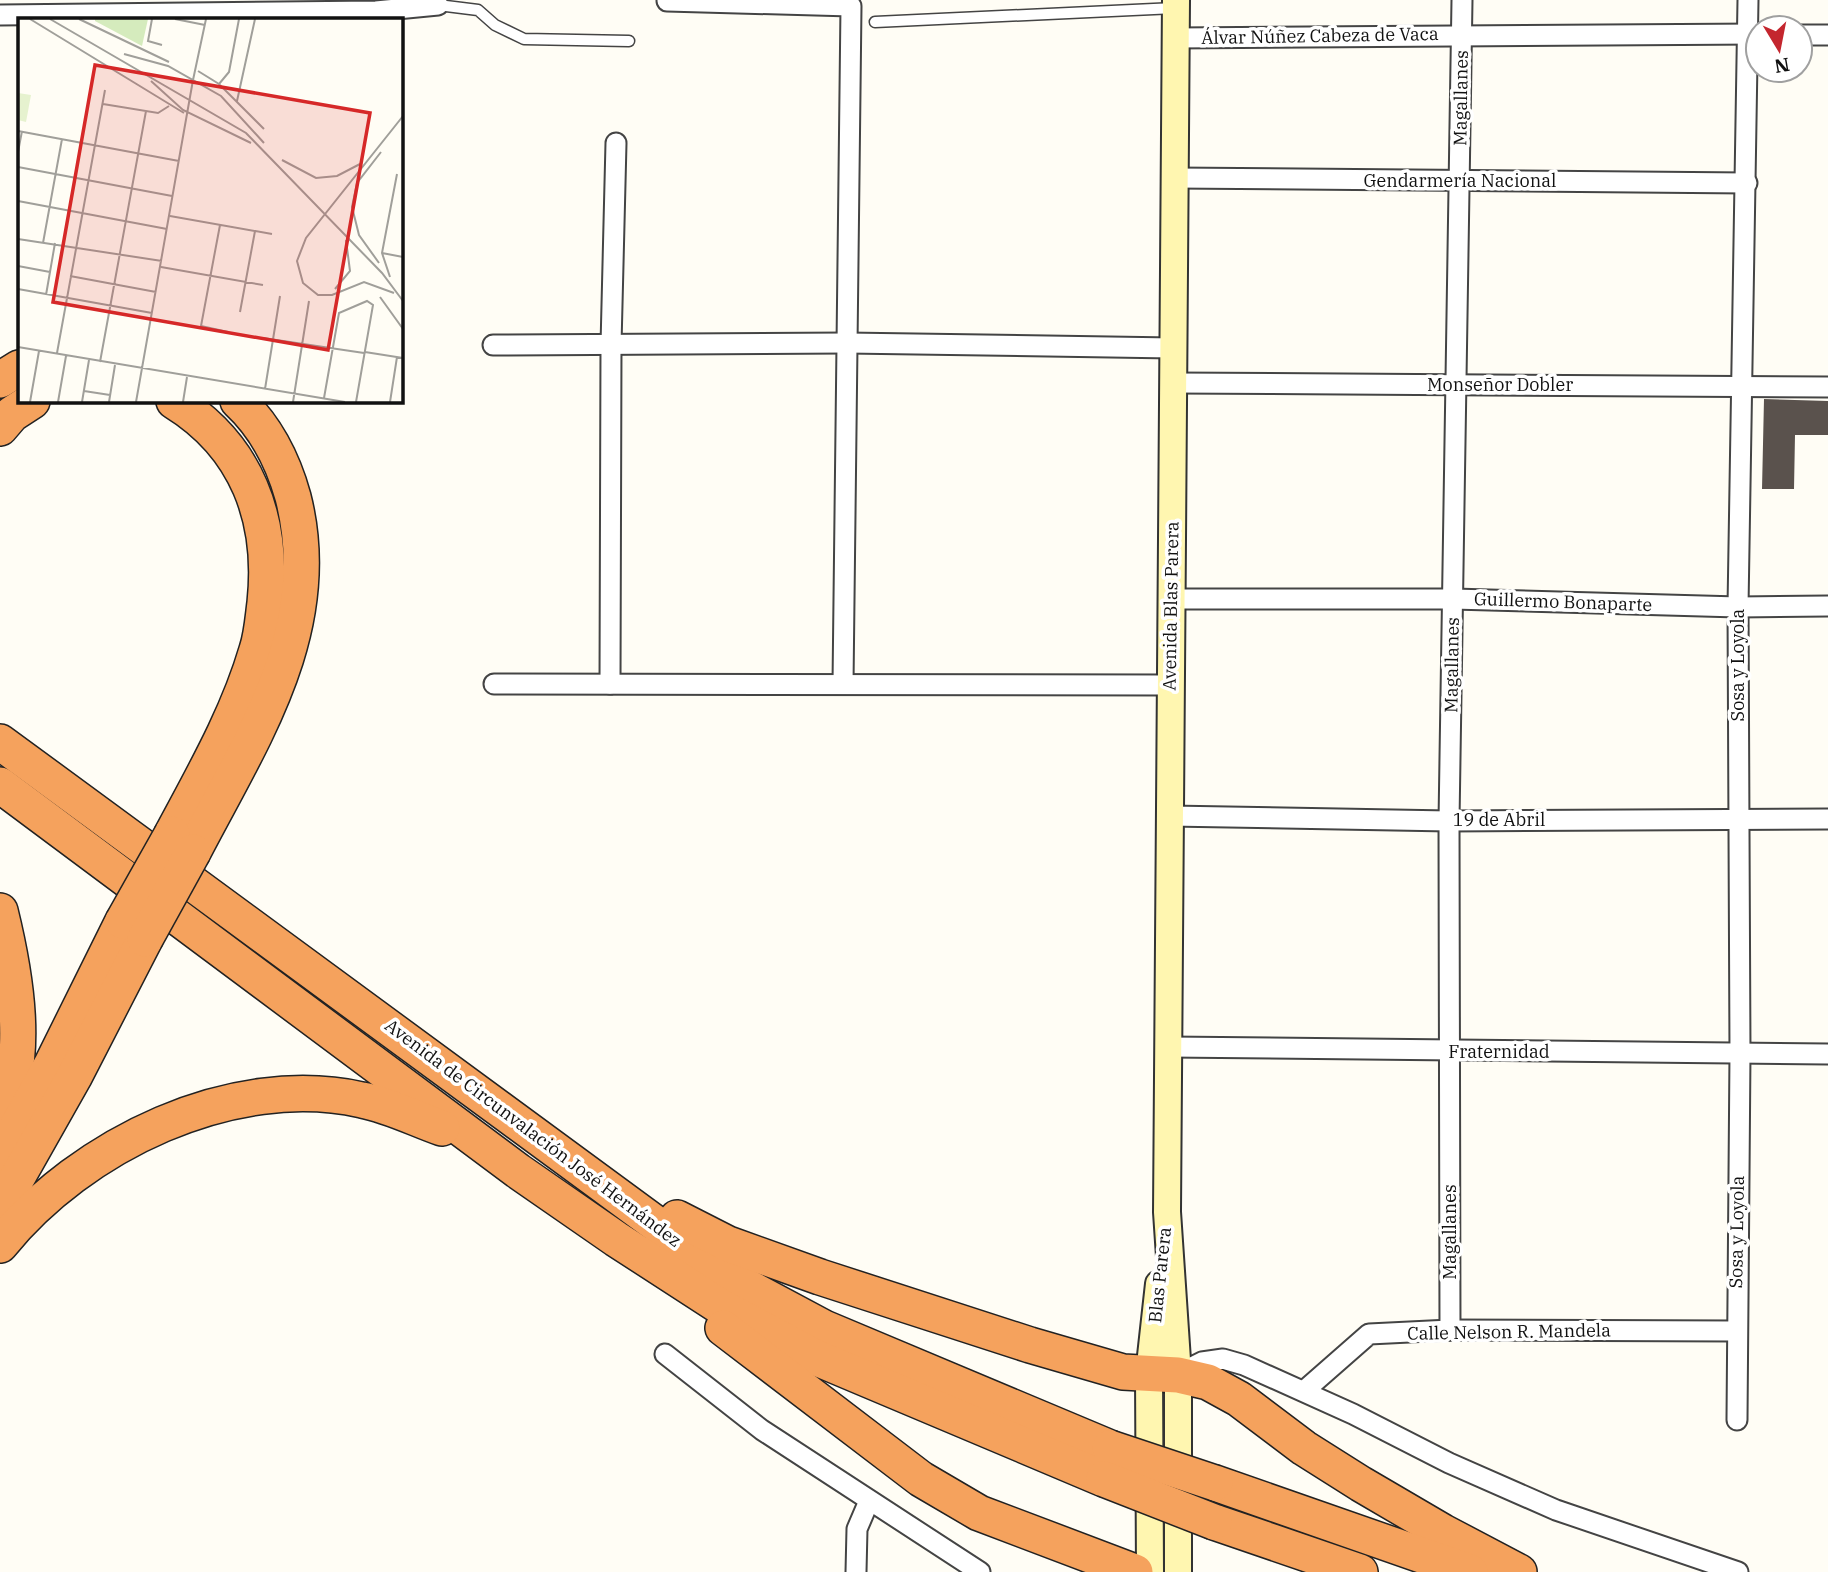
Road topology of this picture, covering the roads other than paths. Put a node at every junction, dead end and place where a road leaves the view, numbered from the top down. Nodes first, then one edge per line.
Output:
1 (1462, 0) edge
2 (667, 1) edge
3 (1176, 4) edge
4 (438, 5) joint
5 (478, 5) edge
6 (376, 10) edge
7 (180, 11) edge
8 (0, 16) edge
9 (875, 23) dead end
10 (1462, 34) junction
11 (1744, 34) edge
12 (1176, 38) junction
13 (629, 41) dead end
14 (1751, 84) edge
15 (616, 143) dead end
16 (1174, 178) junction
17 (1460, 181) junction
18 (1747, 183) junction
19 (847, 344) junction
20 (493, 345) dead end
21 (611, 345) junction
22 (1173, 348) junction
23 (18, 369) edge
24 (0, 380) edge
25 (1173, 383) junction
26 (1456, 386) junction
27 (1742, 386) junction
28 (1828, 387) edge
29 (30, 402) edge
30 (175, 402) edge
31 (239, 402) edge
32 (0, 428) edge
33 (1171, 599) junction
34 (1453, 599) junction
35 (1828, 606) edge
36 (1738, 607) junction
37 (494, 684) dead end
38 (610, 684) junction
39 (843, 684) junction
40 (1170, 685) junction
41 (0, 717) edge
42 (0, 742) edge
43 (0, 785) edge
44 (100, 814) junction
45 (1170, 816) junction
46 (1739, 819) junction
47 (1828, 819) edge
48 (1449, 821) junction
49 (183, 843) junction
50 (0, 911) edge
51 (134, 930) junction
52 (1169, 1048) junction
53 (1450, 1052) junction
54 (1740, 1053) junction
55 (1828, 1054) edge
56 (0, 1118) edge
57 (544, 1140) junction
58 (0, 1157) edge
59 (518, 1171) junction
60 (0, 1208) edge
61 (1167, 1212) joint
62 (0, 1245) edge
63 (651, 1262) junction
64 (1450, 1331) junction
65 (1736, 1331) junction
66 (665, 1354) dead end
67 (1163, 1375) junction
68 (1304, 1391) junction
69 (1737, 1420) dead end
70 (1107, 1464) junction
71 (869, 1501) junction
72 (856, 1572) edge
73 (980, 1572) edge
74 (1135, 1572) edge
75 (1150, 1572) edge
76 (1178, 1572) edge
77 (1360, 1572) edge
78 (1470, 1572) edge
79 (1519, 1572) edge
80 (1738, 1572) edge

1 - 10 street, Magallanes
2 - 19 street
3 - 9 lane
3 - 12 main road, Avenida Blas Parera
4 - 5 lane
4 - 6 street
5 - 13 lane
6 - 7 street
7 - 8 street
10 - 11 street, Álvar Núñez Cabeza de Vaca
10 - 12 street, Álvar Núñez Cabeza de Vaca
10 - 17 street, Magallanes
12 - 16 main road, Avenida Blas Parera
14 - 18 street, Sosa y Loyola
15 - 21 street
16 - 17 street, Gendarmería Nacional
16 - 22 main road, Avenida Blas Parera
17 - 18 street, Gendarmería Nacional
17 - 26 street, Magallanes
18 - 27 street, Sosa y Loyola
19 - 21 street
19 - 22 street
19 - 39 street
20 - 21 street
21 - 38 street
22 - 25 main road, Avenida Blas Parera
23 - 24 highway
25 - 26 street, Monseñor Dobler
25 - 33 main road, Avenida Blas Parera
26 - 27 street, Monseñor Dobler
26 - 34 street, Magallanes
27 - 28 street, Monseñor Dobler
27 - 36 street, Sosa y Loyola
29 - 32 highway
30 - 49 highway
31 - 49 highway
33 - 34 street, Guillermo Bonaparte
33 - 40 main road, Avenida Blas Parera
34 - 36 street, Guillermo Bonaparte
34 - 48 street, Magallanes
35 - 36 street, Guillermo Bonaparte
36 - 46 street, Sosa y Loyola
37 - 38 street
38 - 39 street
39 - 40 street
40 - 45 main road, Avenida Blas Parera
41 - 44 highway
42 - 44 highway, Avenida de Circunvalación José Hernández
43 - 59 highway, Avenida de Circunvalación José Hernández
44 - 57 highway, Avenida de Circunvalación José Hernández
45 - 48 street, 19 de Abril
45 - 52 main road, Avenida Blas Parera
46 - 47 street, 19 de Abril
46 - 48 street, 19 de Abril
46 - 54 street, Sosa y Loyola
48 - 53 street, Magallanes
49 - 51 highway, bridge
50 - 56 highway
51 - 58 highway
51 - 60 highway
52 - 53 street, Fraternidad
52 - 61 main road, Avenida Blas Parera
53 - 54 street, Fraternidad
53 - 64 street, Magallanes
54 - 55 street, Fraternidad
54 - 65 street, Sosa y Loyola
57 - 67 highway
57 - 70 highway, Avenida de Circunvalación José Hernández
59 - 62 highway
59 - 63 highway, Avenida de Circunvalación José Hernández
61 - 67 main road, Blas Parera
63 - 70 highway, Avenida de Circunvalación José Hernández
63 - 74 highway
64 - 65 street, Calle Nelson R. Mandela
64 - 68 street, Calle Nelson R. Mandela
65 - 69 street, Sosa y Loyola
66 - 71 street
67 - 68 street
67 - 75 main road, Blas Parera
67 - 76 main road, Blas Parera
67 - 79 highway
68 - 80 street
70 - 77 highway, bridge
70 - 78 highway, bridge
71 - 72 street
71 - 73 street

